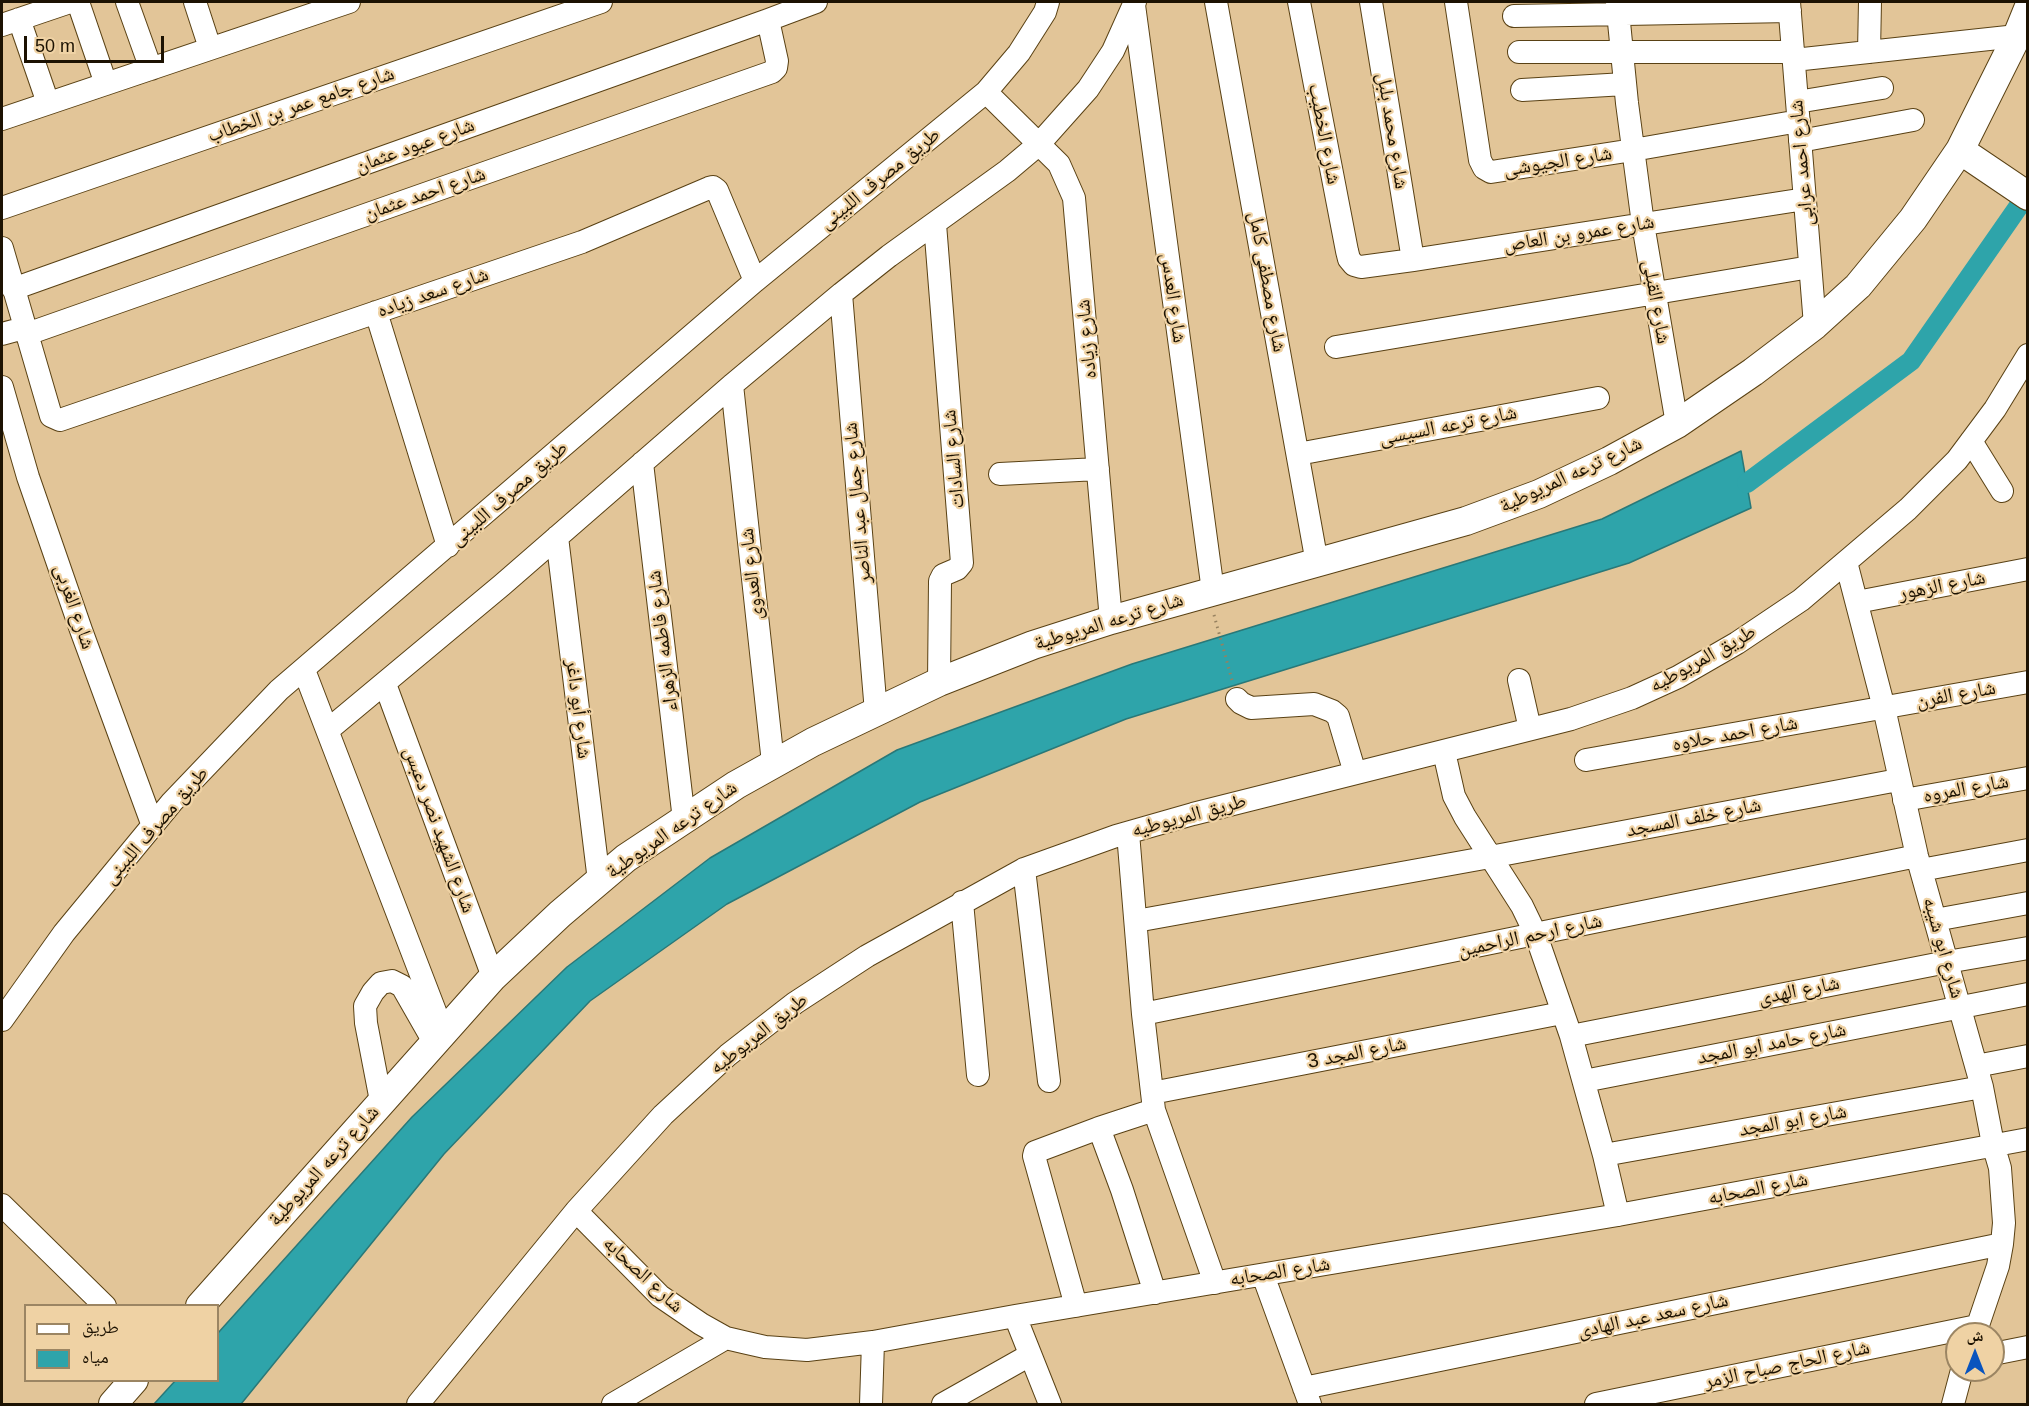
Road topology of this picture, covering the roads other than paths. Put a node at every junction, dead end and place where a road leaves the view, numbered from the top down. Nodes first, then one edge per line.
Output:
1 (70, 2) edge
2 (78, 2) edge
3 (127, 2) edge
4 (195, 2) edge
5 (349, 2) edge
6 (601, 2) edge
7 (816, 2) edge
8 (1048, 2) edge
9 (1216, 2) edge
10 (1299, 2) edge
11 (1371, 2) edge
12 (1456, 2) edge
13 (1870, 2) edge
14 (1134, 3) edge
15 (1789, 6) edge
16 (1663, 7) edge
17 (1618, 8) edge
18 (2028, 9) edge
19 (1514, 16) dead end
20 (768, 20) junction
21 (10, 22) edge
22 (2017, 36) junction
23 (210, 48) junction
24 (1519, 52) dead end
25 (1622, 52) junction
26 (1869, 52) junction
27 (1793, 56) junction
28 (151, 69) junction
29 (106, 84) junction
30 (1625, 84) junction
31 (1882, 88) dead end
32 (1522, 90) dead end
33 (986, 92) junction
34 (48, 104) junction
35 (2, 119) edge
36 (1913, 120) dead end
37 (1799, 121) junction
38 (1039, 144) junction
39 (1633, 150) junction
40 (1968, 156) junction
41 (2028, 196) edge
42 (1805, 198) junction
43 (2, 208) edge
44 (935, 224) junction
45 (1643, 224) junction
46 (2, 248) edge
47 (1413, 260) junction
48 (1354, 265) joint
49 (1810, 267) junction
50 (756, 282) junction
51 (13, 289) junction
52 (841, 294) junction
53 (1654, 295) junction
54 (376, 312) junction
55 (1815, 325) junction
56 (26, 331) junction
57 (2, 334) edge
58 (1336, 347) dead end
59 (2028, 355) edge
60 (732, 385) junction
61 (2, 387) edge
62 (1598, 399) dead end
63 (1677, 424) junction
64 (1971, 441) junction
65 (1298, 454) junction
66 (642, 463) junction
67 (1098, 469) junction
68 (1000, 474) dead end
69 (2002, 491) dead end
70 (557, 537) junction
71 (448, 546) junction
72 (1317, 562) junction
73 (1846, 562) junction
74 (2028, 569) edge
75 (1213, 591) junction
76 (1857, 602) junction
77 (1111, 620) junction
78 (304, 670) junction
79 (1519, 680) dead end
80 (939, 682) junction
81 (2028, 682) edge
82 (385, 684) junction
83 (1237, 699) road end
84 (1884, 708) junction
85 (876, 712) junction
86 (1530, 729) junction
87 (328, 730) junction
88 (1444, 752) junction
89 (1586, 760) dead end
90 (773, 764) junction
91 (1355, 773) junction
92 (2028, 778) edge
93 (1901, 790) junction
94 (684, 820) junction
95 (153, 826) junction
96 (1128, 833) junction
97 (2028, 850) edge
98 (1490, 857) junction
99 (1919, 863) junction
100 (1024, 869) junction
101 (599, 881) junction
102 (962, 902) junction
103 (2028, 903) edge
104 (1935, 920) junction
105 (1136, 921) junction
106 (1536, 935) junction
107 (2028, 948) edge
108 (1947, 962) junction
109 (493, 977) junction
110 (2028, 994) edge
111 (1960, 1007) junction
112 (1562, 1013) junction
113 (1143, 1014) junction
114 (2, 1020) edge
115 (1571, 1036) junction
116 (438, 1037) junction
117 (2028, 1056) edge
118 (978, 1075) dead end
119 (1979, 1076) junction
120 (1049, 1081) dead end
121 (1584, 1081) junction
122 (381, 1101) junction
123 (1153, 1102) junction
124 (1099, 1128) junction
125 (2028, 1139) edge
126 (1993, 1144) junction
127 (1604, 1155) junction
128 (2, 1204) edge
129 (576, 1211) junction
130 (1618, 1215) junction
131 (2002, 1244) junction
132 (1263, 1275) junction
133 (1215, 1283) junction
134 (1155, 1293) junction
135 (104, 1304) edge
136 (201, 1304) edge
137 (1076, 1306) junction
138 (1015, 1316) junction
139 (1979, 1322) edge
140 (1945, 1336) edge
141 (726, 1338) junction
142 (873, 1342) junction
143 (2028, 1347) edge
144 (2005, 1352) edge
145 (1030, 1355) junction
146 (132, 1382) edge
147 (1959, 1382) edge
148 (1307, 1396) edge
149 (112, 1404) edge
150 (418, 1404) edge
151 (613, 1404) edge
152 (871, 1404) edge
153 (943, 1404) edge
154 (1050, 1404) edge
155 (1596, 1404) edge
156 (1953, 1404) edge

1 - 21 street
2 - 29 street
3 - 28 street
4 - 23 street
5 - 23 street
6 - 43 street, شارع جامع عمر بن الخطاب
7 - 20 street, شارع عبود عثمان
8 - 33 street, طريق مصرف اللبينى
9 - 65 street, شارع مصطفى كامل
10 - 48 street, شارع الخطيب
11 - 47 street, شارع محمد بلبل
12 - 39 street, شارع الجيوشى
13 - 26 street
14 - 38 street
14 - 75 street, شارع العدس
15 - 16 street
15 - 27 street, شارع احمد عرابى
16 - 17 street
17 - 19 street
17 - 25 street, شارع القبلى
18 - 22 main road, شارع ترعه المريوطية
20 - 51 street, شارع عبود عثمان
20 - 56 street, شارع احمد عثمان
21 - 34 street
22 - 26 street
22 - 40 main road, شارع ترعه المريوطية
23 - 28 street
24 - 25 street
25 - 27 street
25 - 30 street, شارع القبلى
26 - 27 street
27 - 37 street, شارع احمد عرابى
28 - 29 street
29 - 34 street
30 - 32 street
30 - 39 street, شارع القبلى
31 - 37 street
33 - 38 street, شارع زياده
33 - 50 street, طريق مصرف اللبينى
34 - 35 street
36 - 37 street
37 - 39 street, شارع الجيوشى
37 - 42 street, شارع احمد عرابى
38 - 44 street
38 - 67 street, شارع زياده
39 - 45 street, شارع القبلى
40 - 41 main road
40 - 55 main road, شارع ترعه المريوطية
42 - 45 street, شارع عمرو بن العاص
42 - 49 street, شارع احمد عرابى
44 - 52 street
44 - 80 street, شارع السادات
45 - 47 street, شارع عمرو بن العاص
45 - 53 street, شارع القبلى
46 - 51 street
47 - 48 street, شارع عمرو بن العاص
49 - 53 street
49 - 55 street, شارع احمد عرابى
50 - 54 street, شارع سعد زياده
50 - 71 street, طريق مصرف اللبينى
51 - 56 street
52 - 60 street
52 - 85 street, شارع جمال عبد الناصر
53 - 58 street
53 - 63 street, شارع القبلى
54 - 56 street, شارع سعد زياده
54 - 71 street
55 - 63 main road, شارع ترعه المريوطية
56 - 57 street
59 - 64 street, طريق المريوطيه
60 - 66 street
60 - 90 street, شارع العدوى
61 - 95 street, شارع الغربى
62 - 65 street, شارع ترعه السيسى
63 - 72 main road, شارع ترعه المريوطية
64 - 69 street
64 - 73 street, طريق المريوطيه
65 - 72 street, شارع مصطفى كامل
66 - 70 street
66 - 94 street, شارع فاطمه الزهراء
67 - 68 street
67 - 77 street, شارع زياده
70 - 82 street
70 - 101 street, شارع أبو داغر
71 - 78 street, طريق مصرف اللبينى
72 - 75 main road, شارع ترعه المريوطية
73 - 76 street, شارع ابو شيبه
73 - 86 street, طريق المريوطيه
74 - 76 street, شارع الزهور
75 - 77 main road, شارع ترعه المريوطية
76 - 84 street, شارع ابو شيبه
77 - 80 main road, شارع ترعه المريوطية
78 - 87 street
78 - 95 street, طريق مصرف اللبينى
79 - 86 street
80 - 85 main road, شارع ترعه المريوطية
81 - 84 street, شارع الفرن
82 - 87 street
82 - 109 street, شارع الشهيد نصر دعبس
83 - 91 street
84 - 89 street, شارع احمد حلاوه
84 - 93 street, شارع ابو شيبه
85 - 90 main road, شارع ترعه المريوطية
86 - 88 street, طريق المريوطيه
87 - 116 street
88 - 91 street, طريق المريوطيه
88 - 98 street
90 - 94 main road, شارع ترعه المريوطية
91 - 96 street, طريق المريوطيه
92 - 93 street, شارع المروه
93 - 98 street, شارع خلف المسجد
93 - 99 street, شارع ابو شيبه
94 - 101 main road, شارع ترعه المريوطية
95 - 114 street, طريق مصرف اللبينى
96 - 100 street, طريق المريوطيه
96 - 105 street
97 - 99 street, شارع ارحم الراحمين
98 - 105 street, شارع خلف المسجد
98 - 106 street
99 - 104 street, شارع ابو شيبه
99 - 106 street, شارع ارحم الراحمين
100 - 102 street, طريق المريوطيه
100 - 120 street
101 - 109 main road, شارع ترعه المريوطية
102 - 118 street
102 - 129 street, طريق المريوطيه
103 - 104 street
104 - 108 street, شارع ابو شيبه
105 - 113 street
106 - 112 street
106 - 113 street, شارع ارحم الراحمين
107 - 108 street, شارع الهدى
108 - 111 street, شارع ابو شيبه
108 - 115 street, شارع الهدى
109 - 116 main road, شارع ترعه المريوطية
110 - 111 street, شارع حامد ابو المجد
111 - 119 street, شارع ابو شيبه
111 - 121 street, شارع حامد ابو المجد
112 - 115 street
112 - 123 street, شارع المجد 3
113 - 123 street
115 - 121 street
116 - 122 main road, شارع ترعه المريوطية
116 - 122 street
117 - 119 street, شارع ابو المجد
119 - 126 street, شارع ابو شيبه
119 - 127 street, شارع ابو المجد
121 - 127 street
122 - 136 main road, شارع ترعه المريوطية
123 - 124 street, شارع المجد 3
123 - 133 street
124 - 134 street
124 - 137 street, شارع المجد 3
125 - 126 street, شارع الصحابه
126 - 130 street, شارع الصحابه
126 - 131 street, شارع ابو شيبه
127 - 130 street
128 - 135 street
129 - 141 street, شارع الصحابه
129 - 150 street, طريق المريوطيه
130 - 132 street, شارع الصحابه
131 - 139 street, شارع ابو شيبه
131 - 148 street, شارع سعد عبد الهادى
132 - 133 street, شارع الصحابه
132 - 148 street
133 - 134 street, شارع الصحابه
134 - 137 street, شارع الصحابه
137 - 138 street, شارع الصحابه
138 - 142 street, شارع الصحابه
138 - 145 street
140 - 155 street, شارع الحاج صباح الزمر
141 - 142 street, شارع الصحابه
141 - 151 street
142 - 152 street
143 - 144 street
145 - 153 street
145 - 154 street
146 - 149 main road
147 - 156 street

